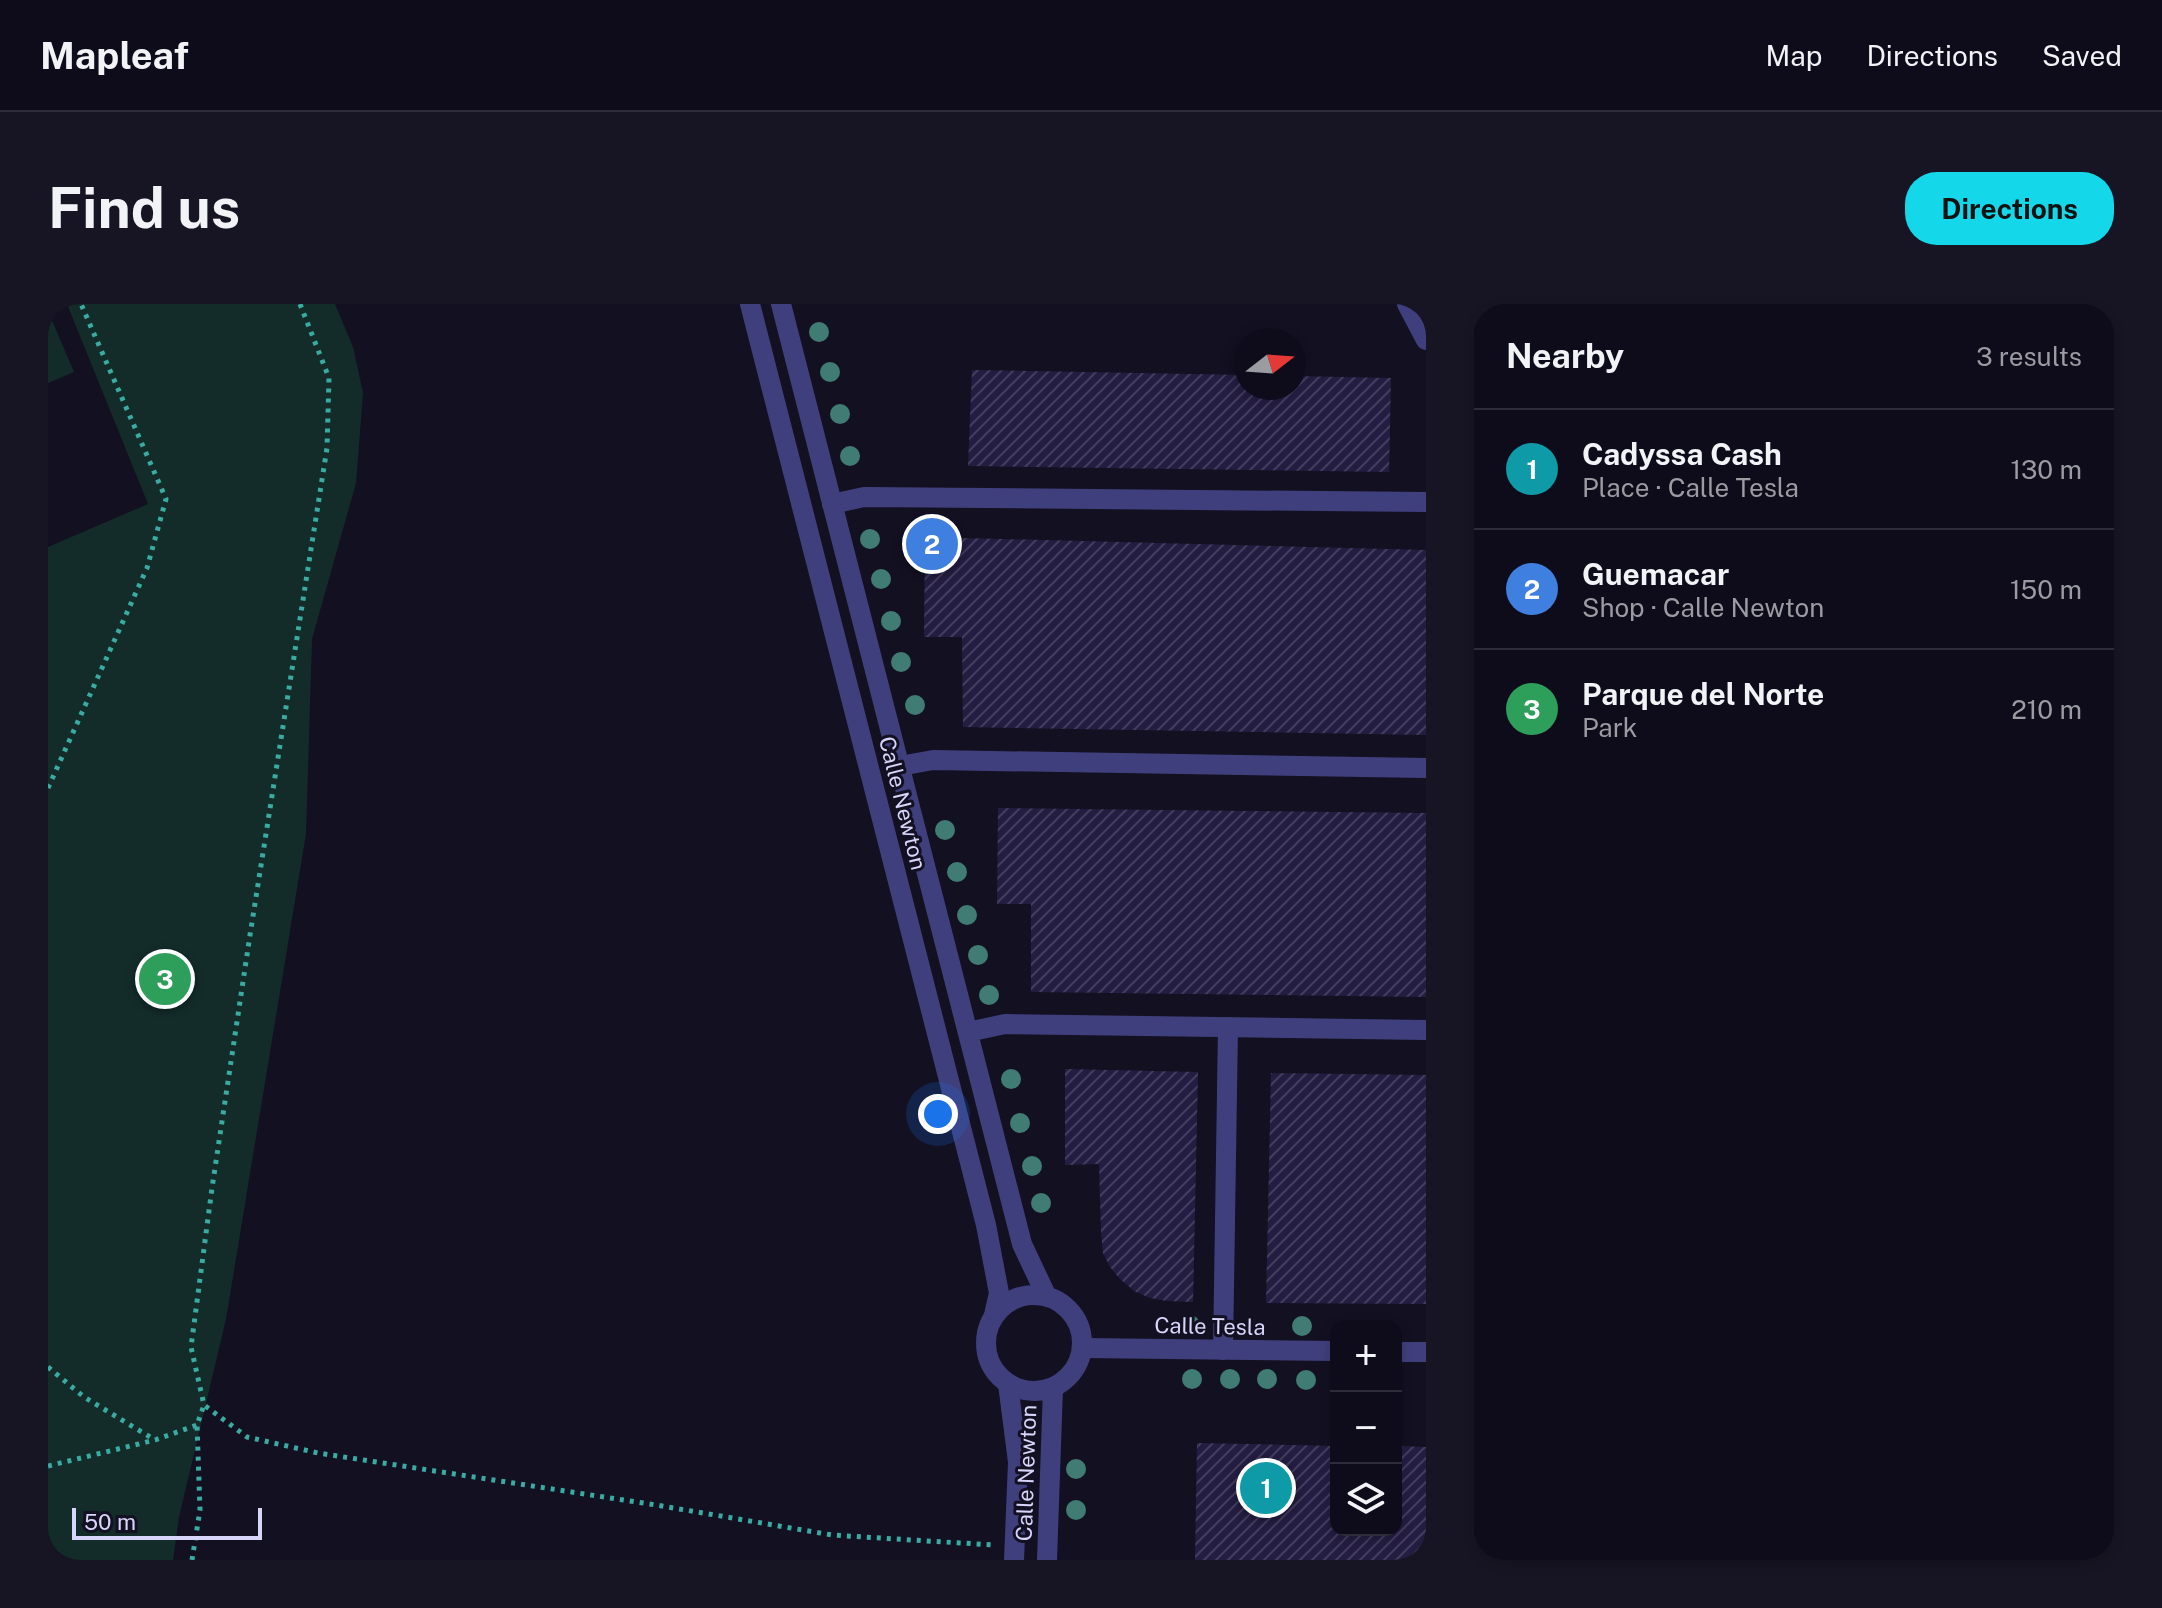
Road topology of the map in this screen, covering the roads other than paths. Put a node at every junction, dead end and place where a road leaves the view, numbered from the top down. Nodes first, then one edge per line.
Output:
1 (750, 304) edge
2 (781, 304) edge
3 (1407, 304) edge
4 (1426, 340) edge
5 (1426, 502) edge
6 (832, 504) junction
7 (900, 766) junction
8 (1426, 768) edge
9 (1228, 1027) junction
10 (1426, 1030) edge
11 (968, 1032) junction
12 (1046, 1295) junction
13 (994, 1315) junction
14 (1083, 1348) junction
15 (1223, 1350) junction
16 (1330, 1351) edge
17 (1402, 1352) edge
18 (1426, 1352) edge
19 (1008, 1384) junction
20 (1053, 1388) junction
21 (1014, 1553) edge
22 (1047, 1560) edge

1 - 13 street, Calle Newton
2 - 6 street, Calle Newton
3 - 4 street
5 - 6 street
6 - 7 street, Calle Newton
7 - 8 street
7 - 11 street, Calle Newton
9 - 10 street
9 - 11 street
9 - 15 street
11 - 12 street, Calle Newton
12 - 13 street
12 - 14 street
13 - 19 street
14 - 15 street, Calle Tesla
14 - 20 street
15 - 16 street, Calle Tesla
17 - 18 street
19 - 20 street
19 - 21 street, Calle Newton
20 - 22 street, Calle Newton

